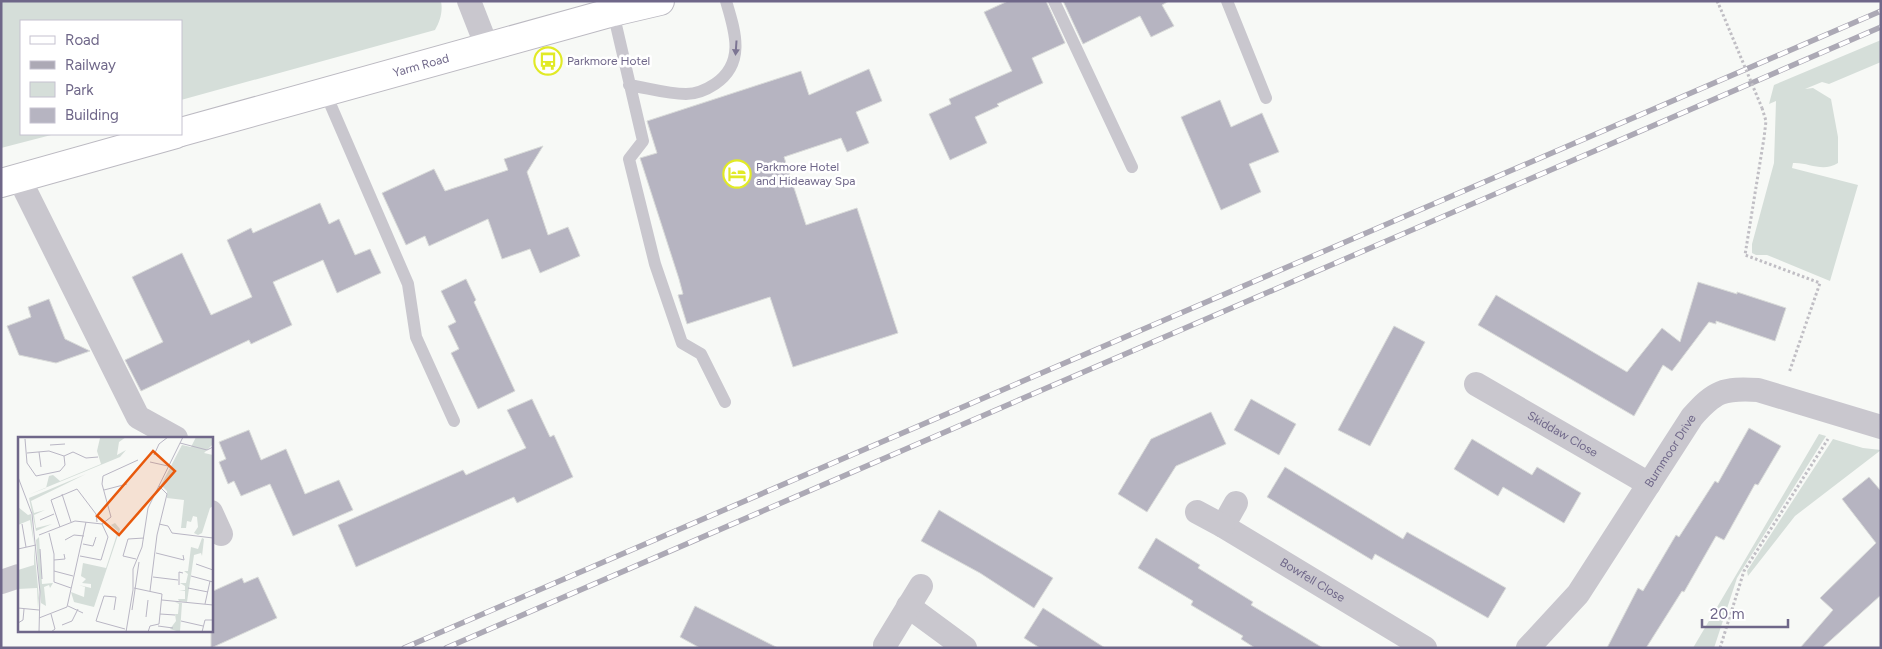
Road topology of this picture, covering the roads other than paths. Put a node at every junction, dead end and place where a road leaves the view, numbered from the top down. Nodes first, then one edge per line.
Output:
1 (469, 1) edge
2 (660, 1) edge
3 (726, 1) edge
4 (1054, 1) edge
5 (1227, 1) edge
6 (613, 12) junction
7 (487, 47) junction
8 (630, 85) junction
9 (325, 92) junction
10 (1266, 98) dead end
11 (182, 132) edge
12 (172, 135) edge
13 (1132, 167) dead end
14 (10, 181) edge
15 (1476, 384) dead end
16 (725, 402) dead end
17 (454, 420) dead end
18 (1881, 426) edge
19 (174, 437) edge
20 (1649, 484) junction
21 (1236, 503) dead end
22 (1197, 512) dead end
23 (212, 514) edge
24 (1223, 526) junction
25 (221, 534) dead end
26 (18, 576) edge
27 (1, 582) edge
28 (920, 586) dead end
29 (908, 606) junction
30 (885, 645) dead end
31 (965, 648) edge
32 (1425, 648) edge
33 (1528, 648) edge

1 - 7 street
2 - 6 main road, Yarm Road
3 -> 8 lane
4 - 13 lane
5 - 10 lane
6 - 7 main road, Yarm Road
6 - 8 lane
7 - 9 main road, Yarm Road
8 - 16 lane
9 - 11 main road, Yarm Road
9 - 17 lane
12 - 14 main road
14 - 19 street
15 - 20 street, Skiddaw Close
18 - 20 street, Burnmoor Drive
20 - 33 street, Burnmoor Drive
21 - 24 street
22 - 24 street, Bowfell Close
23 - 25 street
24 - 32 street, Bowfell Close
26 - 27 street
28 - 29 street
29 - 30 street
29 - 31 street

